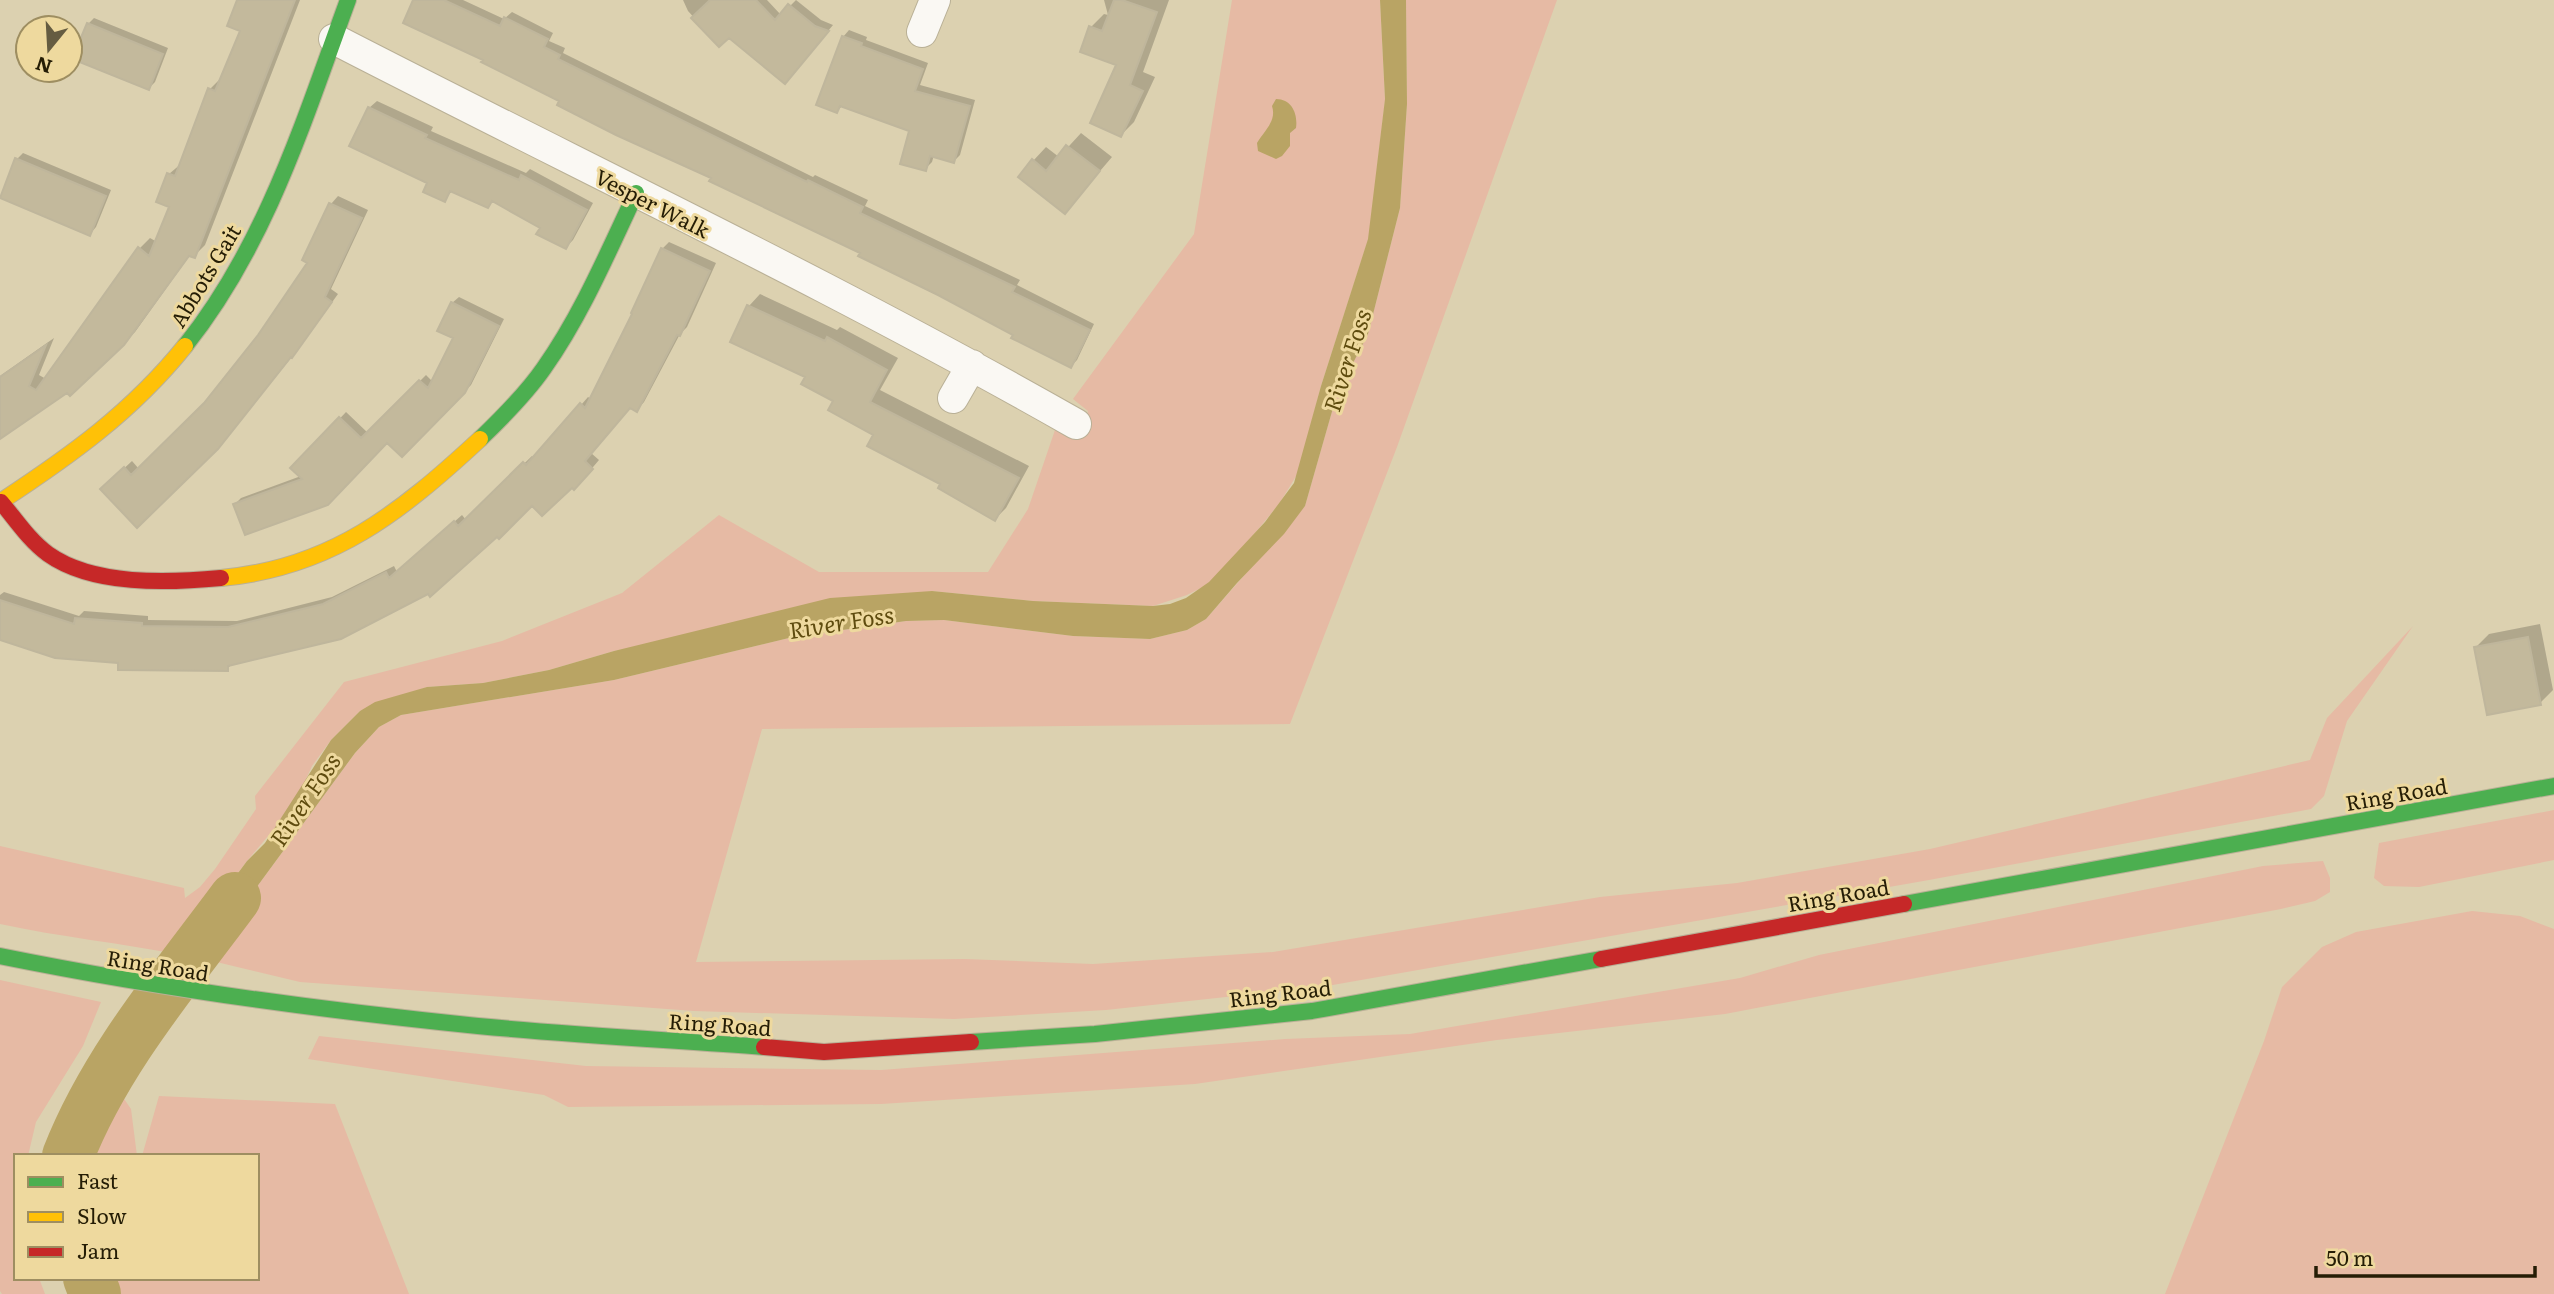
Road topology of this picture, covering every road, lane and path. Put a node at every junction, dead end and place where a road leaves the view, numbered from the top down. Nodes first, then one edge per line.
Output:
1 (348, 0) edge
2 (334, 40) junction
3 (636, 193) junction
4 (972, 365) junction
5 (953, 398) dead end
6 (1076, 424) dead end
7 (1, 502) edge
8 (2554, 786) edge
9 (0, 956) edge

1 - 2 main road, Abbots Gait
2 - 3 street, Vesper Walk
2 - 7 main road, Abbots Gait
3 - 4 street, Vesper Walk
3 - 7 main road
4 - 5 street
4 - 6 street, Vesper Walk
8 - 9 main road, Ring Road

